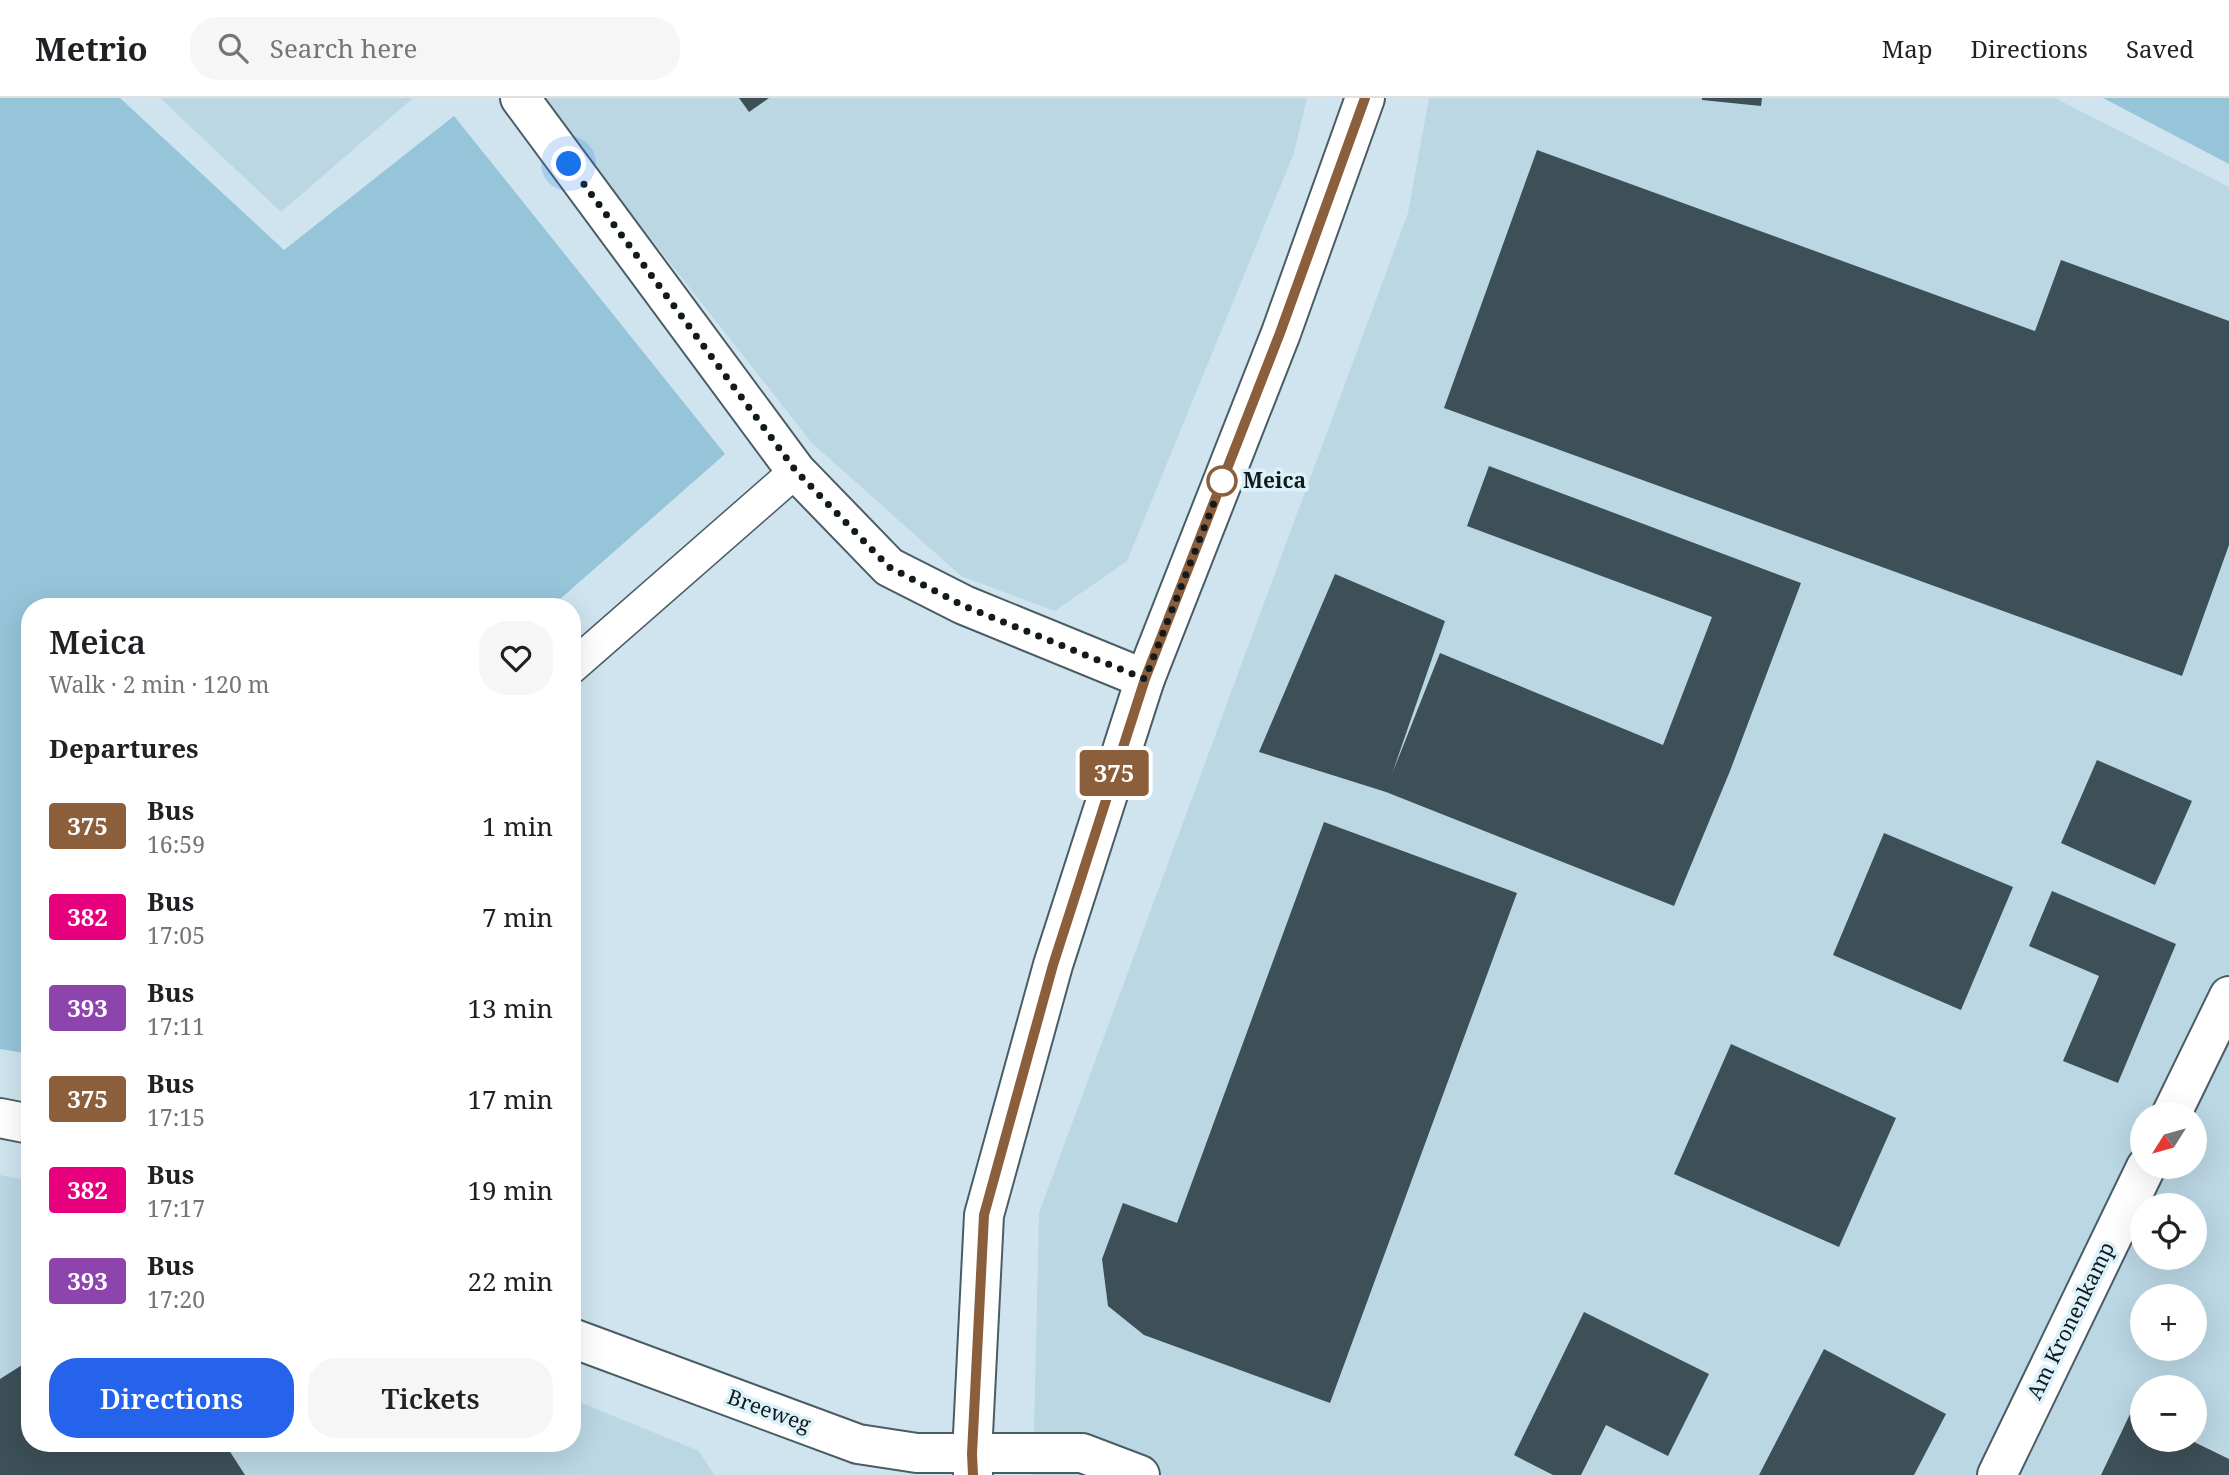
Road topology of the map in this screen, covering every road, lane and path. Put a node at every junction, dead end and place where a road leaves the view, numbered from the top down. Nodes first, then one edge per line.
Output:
1 (520, 98) edge
2 (1365, 98) edge
3 (796, 471) junction
4 (581, 659) edge
5 (1145, 679) junction
6 (2229, 996) edge
7 (2178, 1102) edge
8 (0, 1118) edge
9 (21, 1122) edge
10 (2140, 1180) edge
11 (581, 1341) edge
12 (973, 1465) edge
13 (1140, 1475) edge
14 (1997, 1475) edge

1 - 3 street
2 - 5 street
3 - 4 lane
3 - 5 street
5 - 12 street
6 - 7 street
8 - 9 street
10 - 14 street, Am Kronenkamp
11 - 12 street, Breeweg
12 - 13 street

